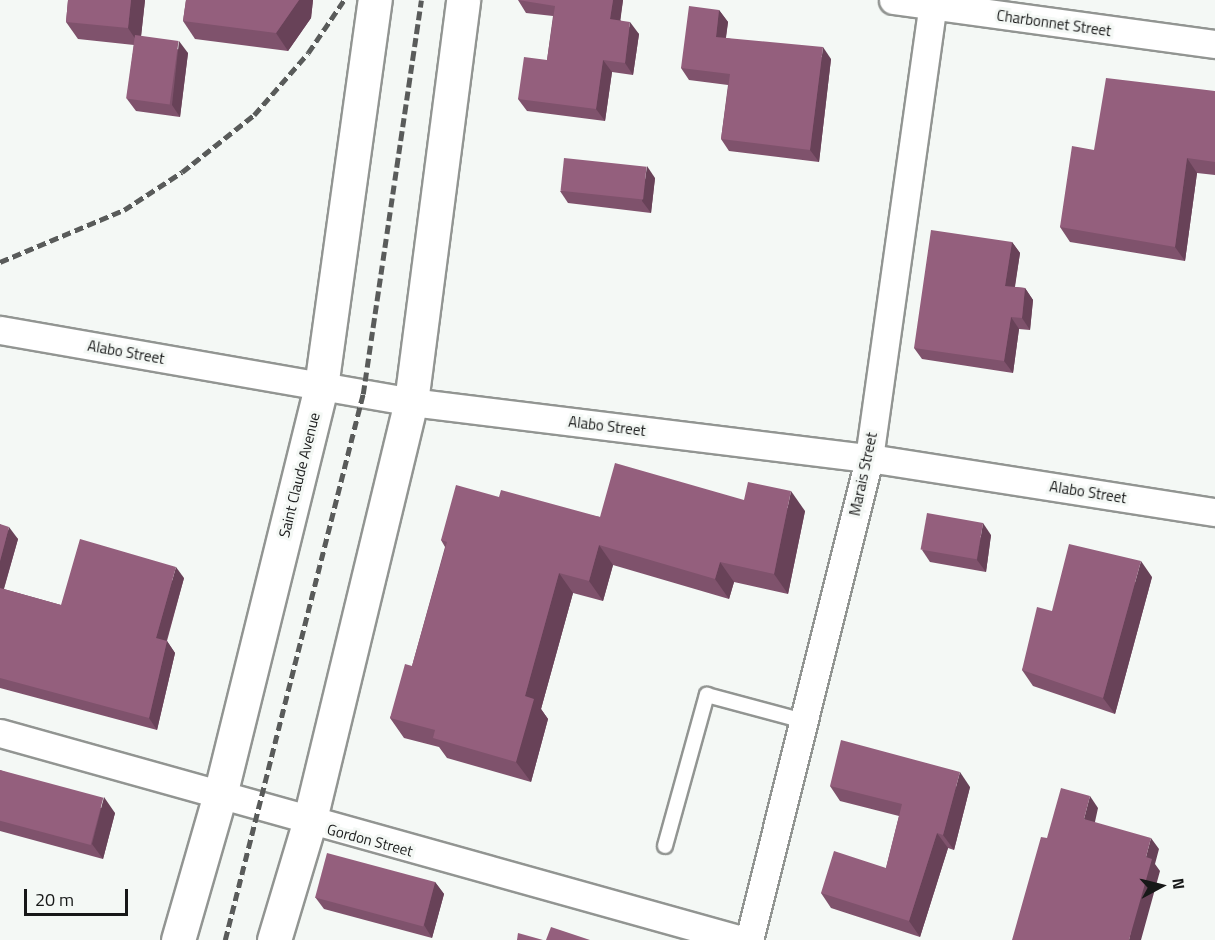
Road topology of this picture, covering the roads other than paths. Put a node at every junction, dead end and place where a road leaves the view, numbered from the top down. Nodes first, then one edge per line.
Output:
1 (375, 0) edge
2 (463, 0) edge
3 (893, 0) edge
4 (933, 3) edge
5 (1215, 44) edge
6 (0, 330) edge
7 (321, 387) junction
8 (411, 402) junction
9 (869, 458) junction
10 (1215, 512) edge
11 (804, 721) junction
12 (0, 733) edge
13 (221, 791) junction
14 (309, 823) junction
15 (665, 846) dead end
16 (177, 940) edge
17 (274, 940) edge
18 (742, 940) edge
19 (749, 940) edge

1 - 7 main road, Saint Claude Avenue
2 - 8 main road
3 - 4 street, Charbonnet Street
4 - 5 street, Charbonnet Street
4 - 9 street, Marais Street
6 - 7 street, Alabo Street
7 - 8 street, Alabo Street
7 - 13 main road, Saint Claude Avenue
8 - 9 street, Alabo Street
8 - 14 main road
9 - 10 street, Alabo Street
9 - 11 street, Marais Street
11 - 15 lane
11 - 19 street, Marais Street
12 - 13 street, Gordon Street
13 - 14 street, Gordon Street
13 - 16 main road, Saint Claude Avenue
14 - 17 main road
14 - 18 street, Gordon Street

